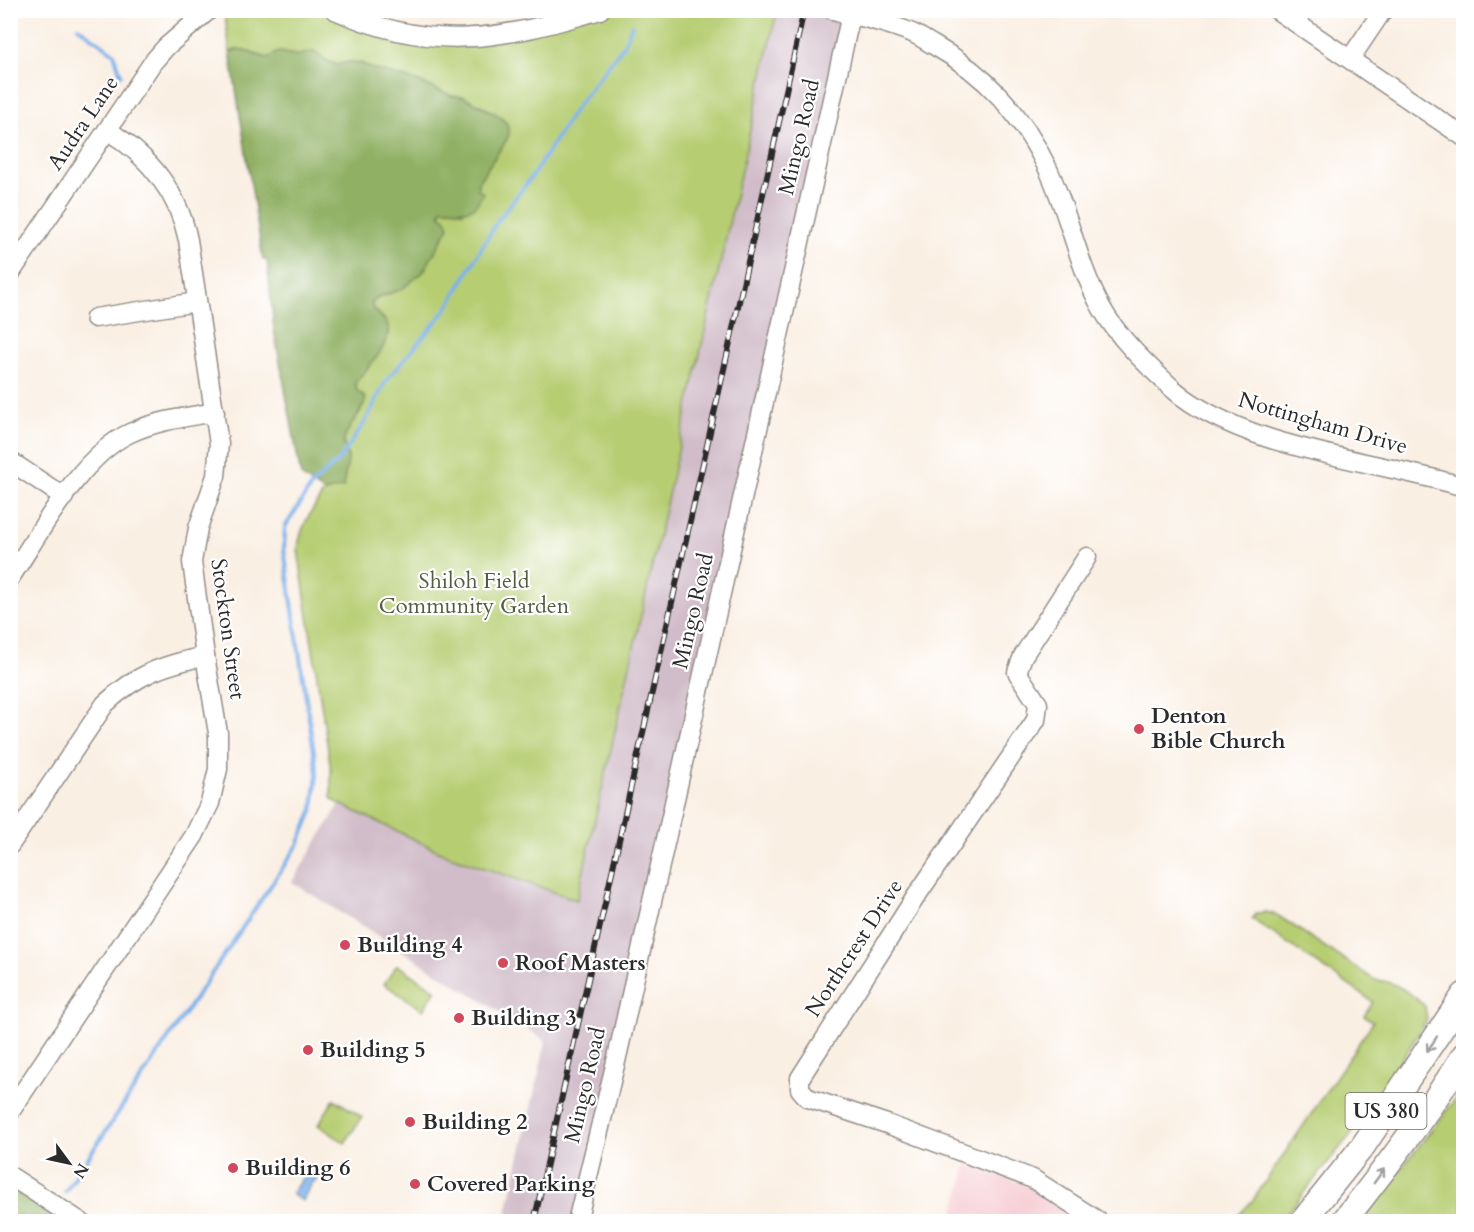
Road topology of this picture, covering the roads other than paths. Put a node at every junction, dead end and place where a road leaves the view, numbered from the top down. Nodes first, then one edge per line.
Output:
1 (209, 10) edge
2 (335, 10) edge
3 (600, 10) edge
4 (1277, 10) edge
5 (1383, 10) edge
6 (845, 12) edge
7 (1350, 59) junction
8 (107, 130) junction
9 (1464, 137) edge
10 (10, 274) edge
11 (197, 302) junction
12 (95, 318) dead end
13 (215, 412) junction
14 (10, 461) edge
15 (1464, 487) edge
16 (64, 497) junction
17 (1087, 557) dead end
18 (10, 578) edge
19 (205, 656) junction
20 (10, 845) edge
21 (1464, 996) edge
22 (1464, 1055) edge
23 (10, 1112) edge
24 (10, 1176) edge
25 (81, 1221) edge
26 (577, 1221) edge
27 (1100, 1221) edge
28 (1302, 1221) edge
29 (1342, 1221) edge

1 - 8 street, Audra Lane
2 - 3 street
4 - 7 street
5 - 7 street
6 - 15 street, Nottingham Drive
6 - 26 street, Mingo Road
7 - 9 street
8 - 10 street, Audra Lane
8 - 11 street, Stockton Street
11 - 12 street
11 - 13 street, Stockton Street
13 - 16 street
13 - 19 street, Stockton Street
14 - 16 street
16 - 18 street
17 - 27 street, Northcrest Drive
19 - 20 street
19 - 23 street, Stockton Street
21 -> 28 main road, US 380
29 -> 22 main road, US 380
24 - 25 street

